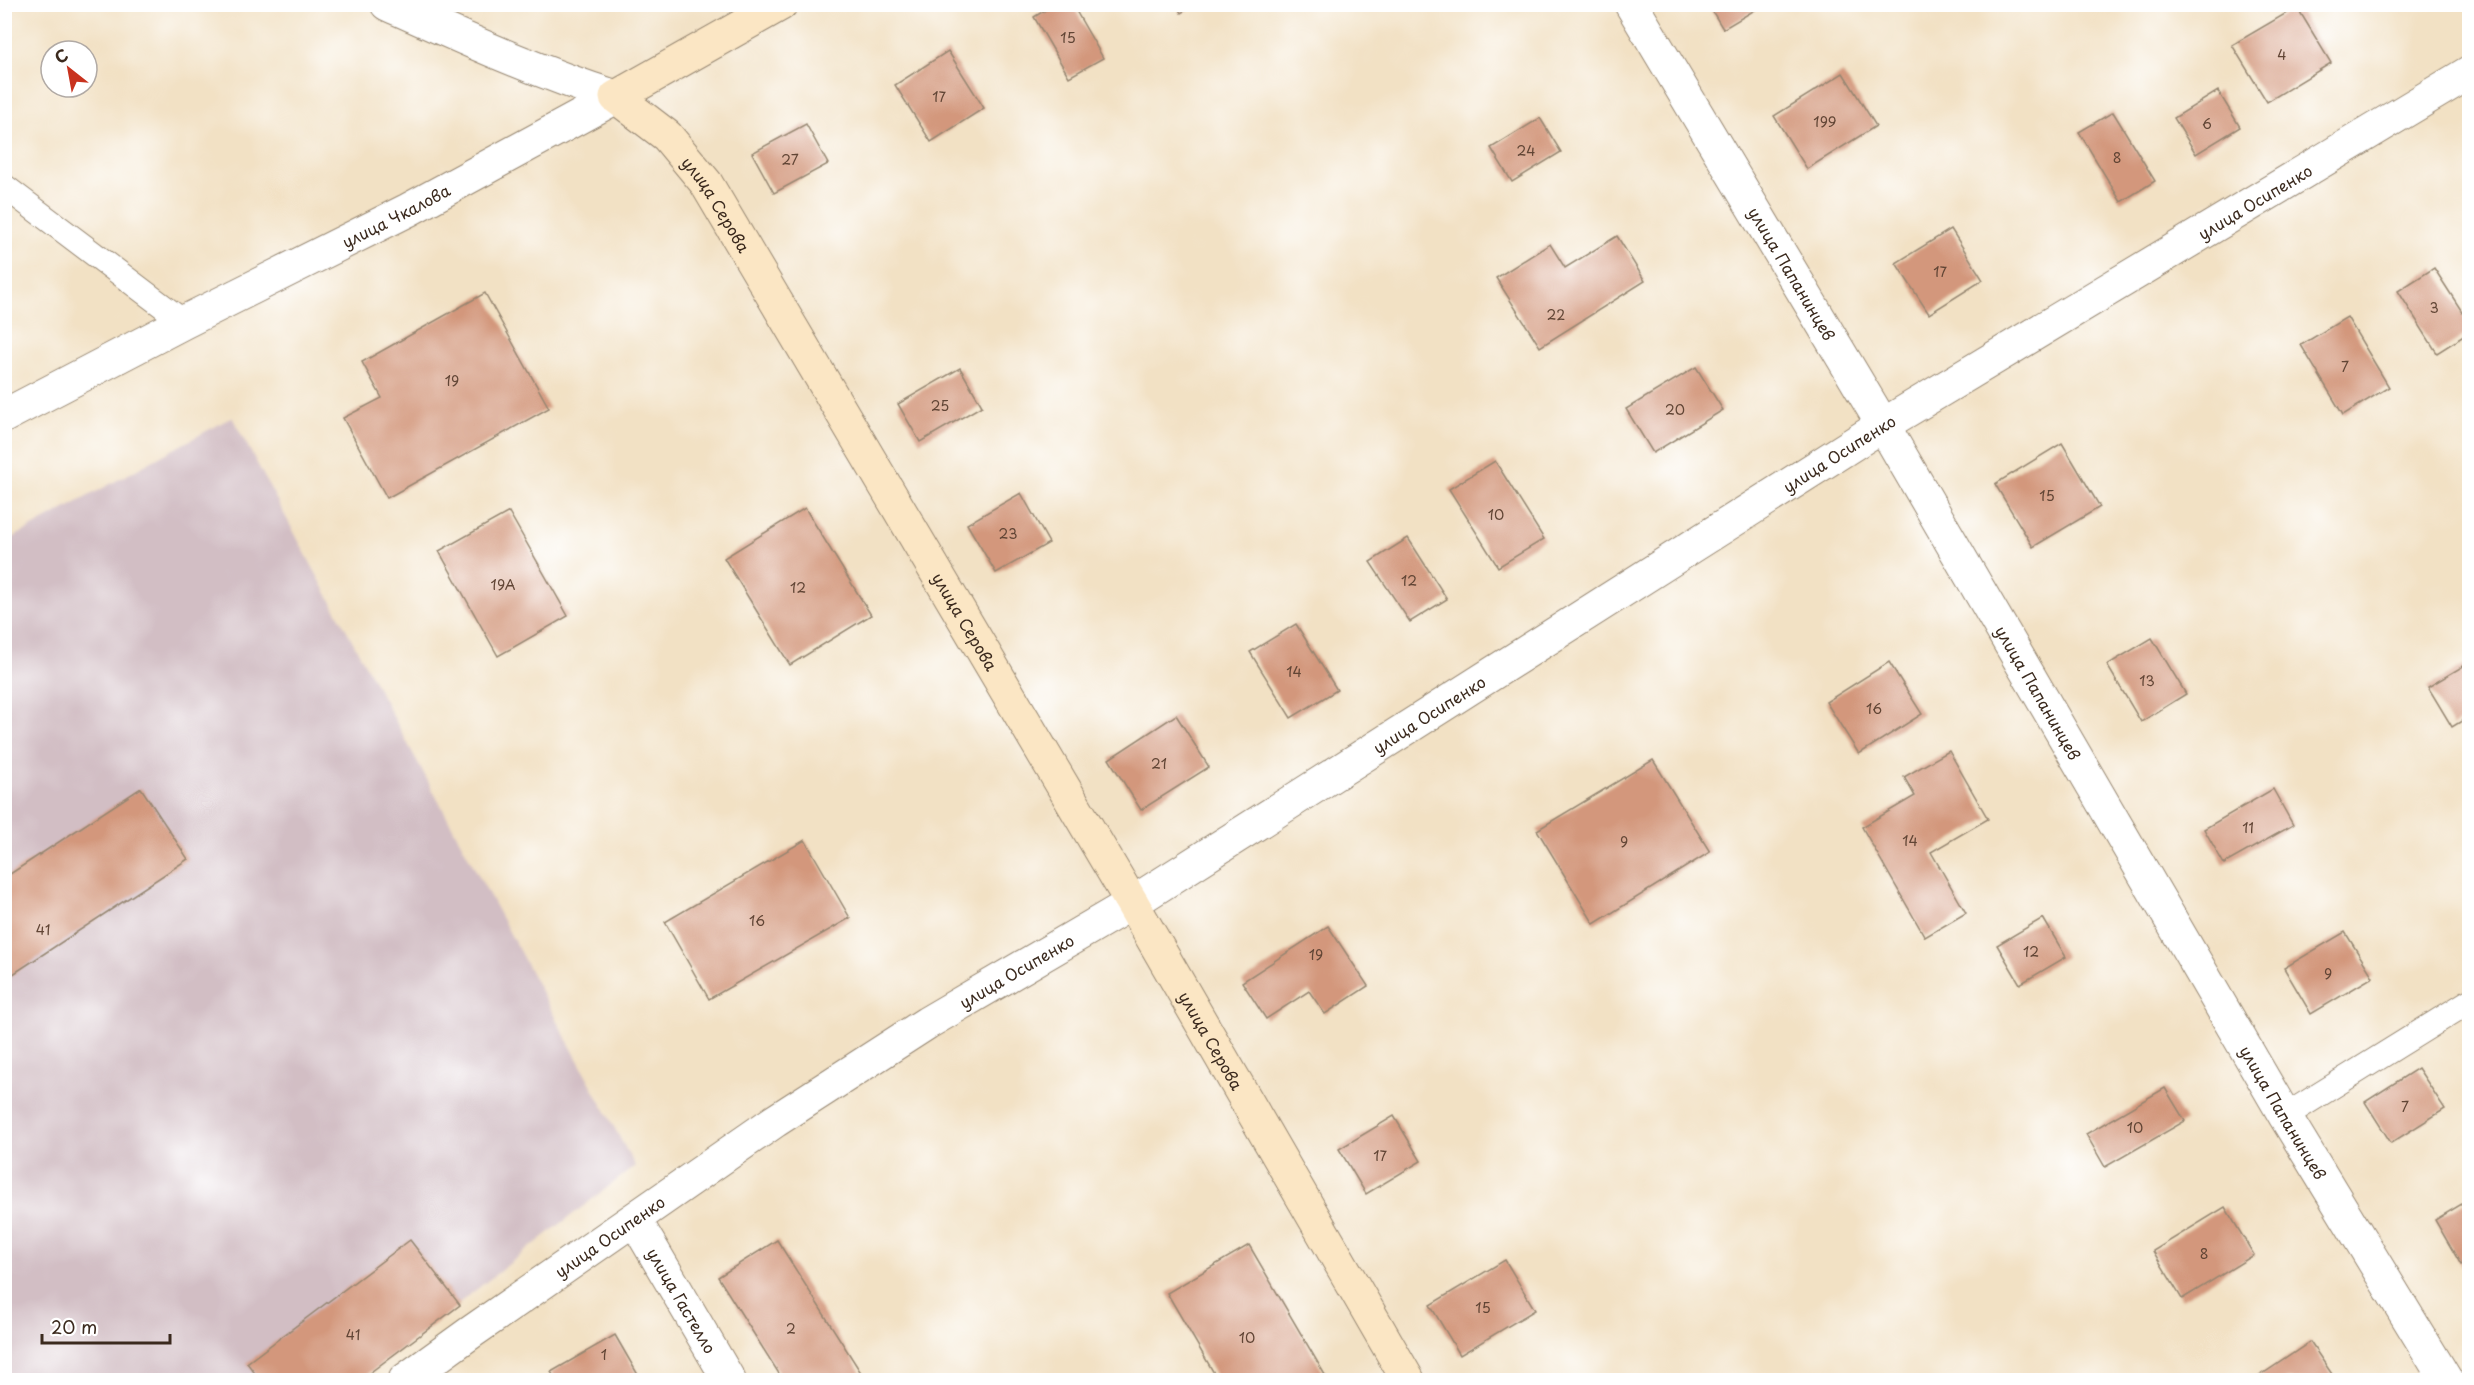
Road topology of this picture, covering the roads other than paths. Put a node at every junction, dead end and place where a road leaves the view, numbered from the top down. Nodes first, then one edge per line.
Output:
1 (387, 4) edge
2 (781, 4) edge
3 (1631, 4) edge
4 (2469, 72) edge
5 (616, 97) junction
6 (4, 186) edge
7 (184, 322) junction
8 (4, 416) edge
9 (1883, 425) junction
10 (1132, 903) junction
11 (2469, 1001) edge
12 (2285, 1116) junction
13 (635, 1220) junction
14 (405, 1380) edge
15 (729, 1380) edge
16 (1408, 1380) edge
17 (2446, 1380) edge

1 - 5 street, улица Серова
2 - 5 street, улица Чкалова
3 - 9 street, улица Папанинцев
4 - 9 street, улица Осипенко
5 - 7 street, улица Чкалова
5 - 10 street, улица Серова
6 - 7 lane
7 - 8 street, улица Чкалова
9 - 10 street, улица Осипенко
9 - 12 street, улица Папанинцев
10 - 13 street, улица Осипенко
10 - 16 street, улица Серова
11 - 12 lane
12 - 17 street, улица Папанинцев
13 - 14 street, улица Осипенко
13 - 15 street, улица Гастелло

